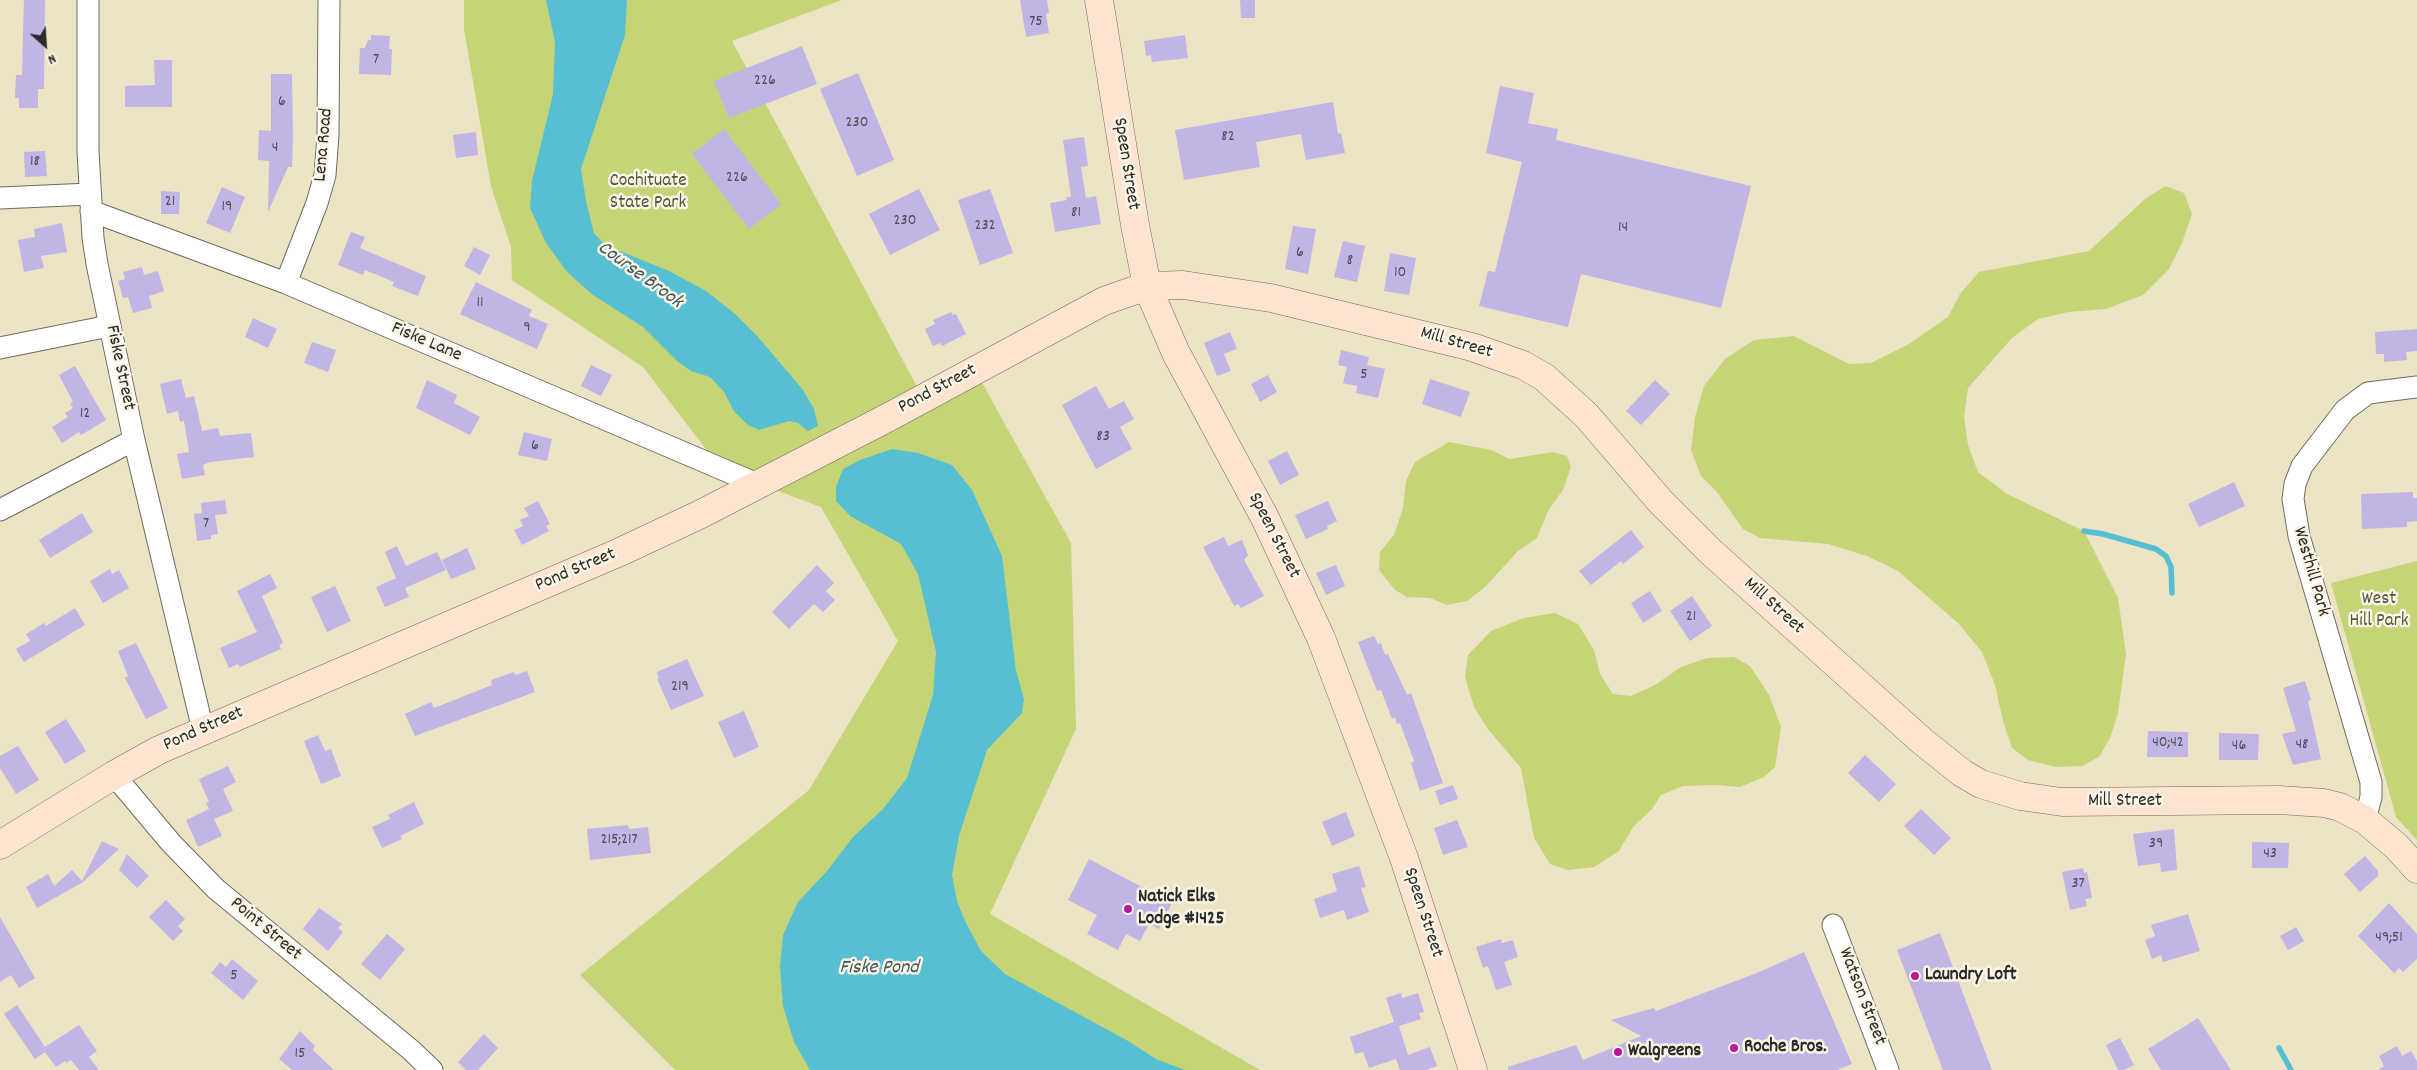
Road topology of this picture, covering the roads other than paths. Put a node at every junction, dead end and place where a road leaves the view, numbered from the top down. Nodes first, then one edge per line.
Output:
1 (88, 0) edge
2 (329, 0) edge
3 (1100, 0) edge
4 (0, 198) edge
5 (90, 202) junction
6 (286, 283) junction
7 (1147, 286) junction
8 (109, 326) junction
9 (0, 348) edge
10 (2417, 387) edge
11 (134, 440) junction
12 (757, 484) junction
13 (0, 510) edge
14 (203, 730) junction
15 (114, 775) junction
16 (2365, 820) junction
17 (0, 845) edge
18 (2417, 868) edge
19 (1833, 925) dead end
20 (432, 1070) edge
21 (1473, 1070) edge
22 (1888, 1070) edge

1 - 5 street, Fiske Street
2 - 6 street, Lena Road
3 - 7 street, Speen Street
4 - 5 street
5 - 6 street, Fiske Lane
5 - 8 street, Fiske Street
6 - 12 street, Fiske Lane
7 - 12 street, Pond Street
7 - 16 street, Mill Street
7 - 21 street, Speen Street
8 - 9 street
8 - 11 street, Fiske Street
10 - 16 street, Westhill Park
11 - 13 street
11 - 14 street, Fiske Street
12 - 14 street, Pond Street
14 - 15 street, Pond Street
15 - 17 street, Pond Street
15 - 20 street, Point Street
16 - 18 street, Mill Street
19 - 22 street, Watson Street

